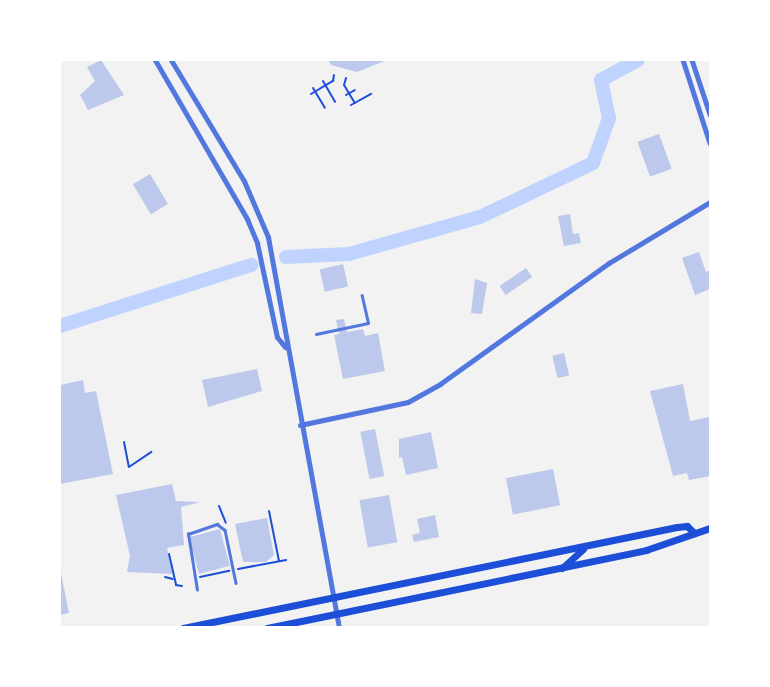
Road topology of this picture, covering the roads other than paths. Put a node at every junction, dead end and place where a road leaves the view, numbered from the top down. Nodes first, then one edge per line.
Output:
1 (155, 60) edge
2 (171, 60) edge
3 (683, 60) edge
4 (692, 60) edge
5 (699, 81) junction
6 (689, 83) junction
7 (199, 106) junction
8 (187, 113) junction
9 (710, 114) edge
10 (710, 143) edge
11 (710, 202) edge
12 (362, 296) dead end
13 (316, 334) dead end
14 (285, 346) junction
15 (299, 425) junction
16 (710, 528) edge
17 (694, 533) junction
18 (590, 546) junction
19 (562, 568) junction
20 (236, 583) dead end
21 (197, 590) dead end
22 (333, 599) junction
23 (337, 614) junction
24 (183, 628) edge
25 (267, 628) edge
26 (339, 628) edge

1 - 8 street
2 - 7 street
3 - 6 street
4 - 5 street
5 - 6 street
5 - 9 street
6 - 10 street
7 - 8 street
7 - 14 street
8 - 14 street
11 - 15 street
12 - 13 lane
14 - 15 street
15 - 22 street
16 - 17 main road
17 - 18 main road
17 - 19 main road
18 - 19 main road
18 - 22 main road
19 - 23 main road
20 - 21 lane
22 - 23 street
22 - 24 main road
23 - 25 main road
23 - 26 street

